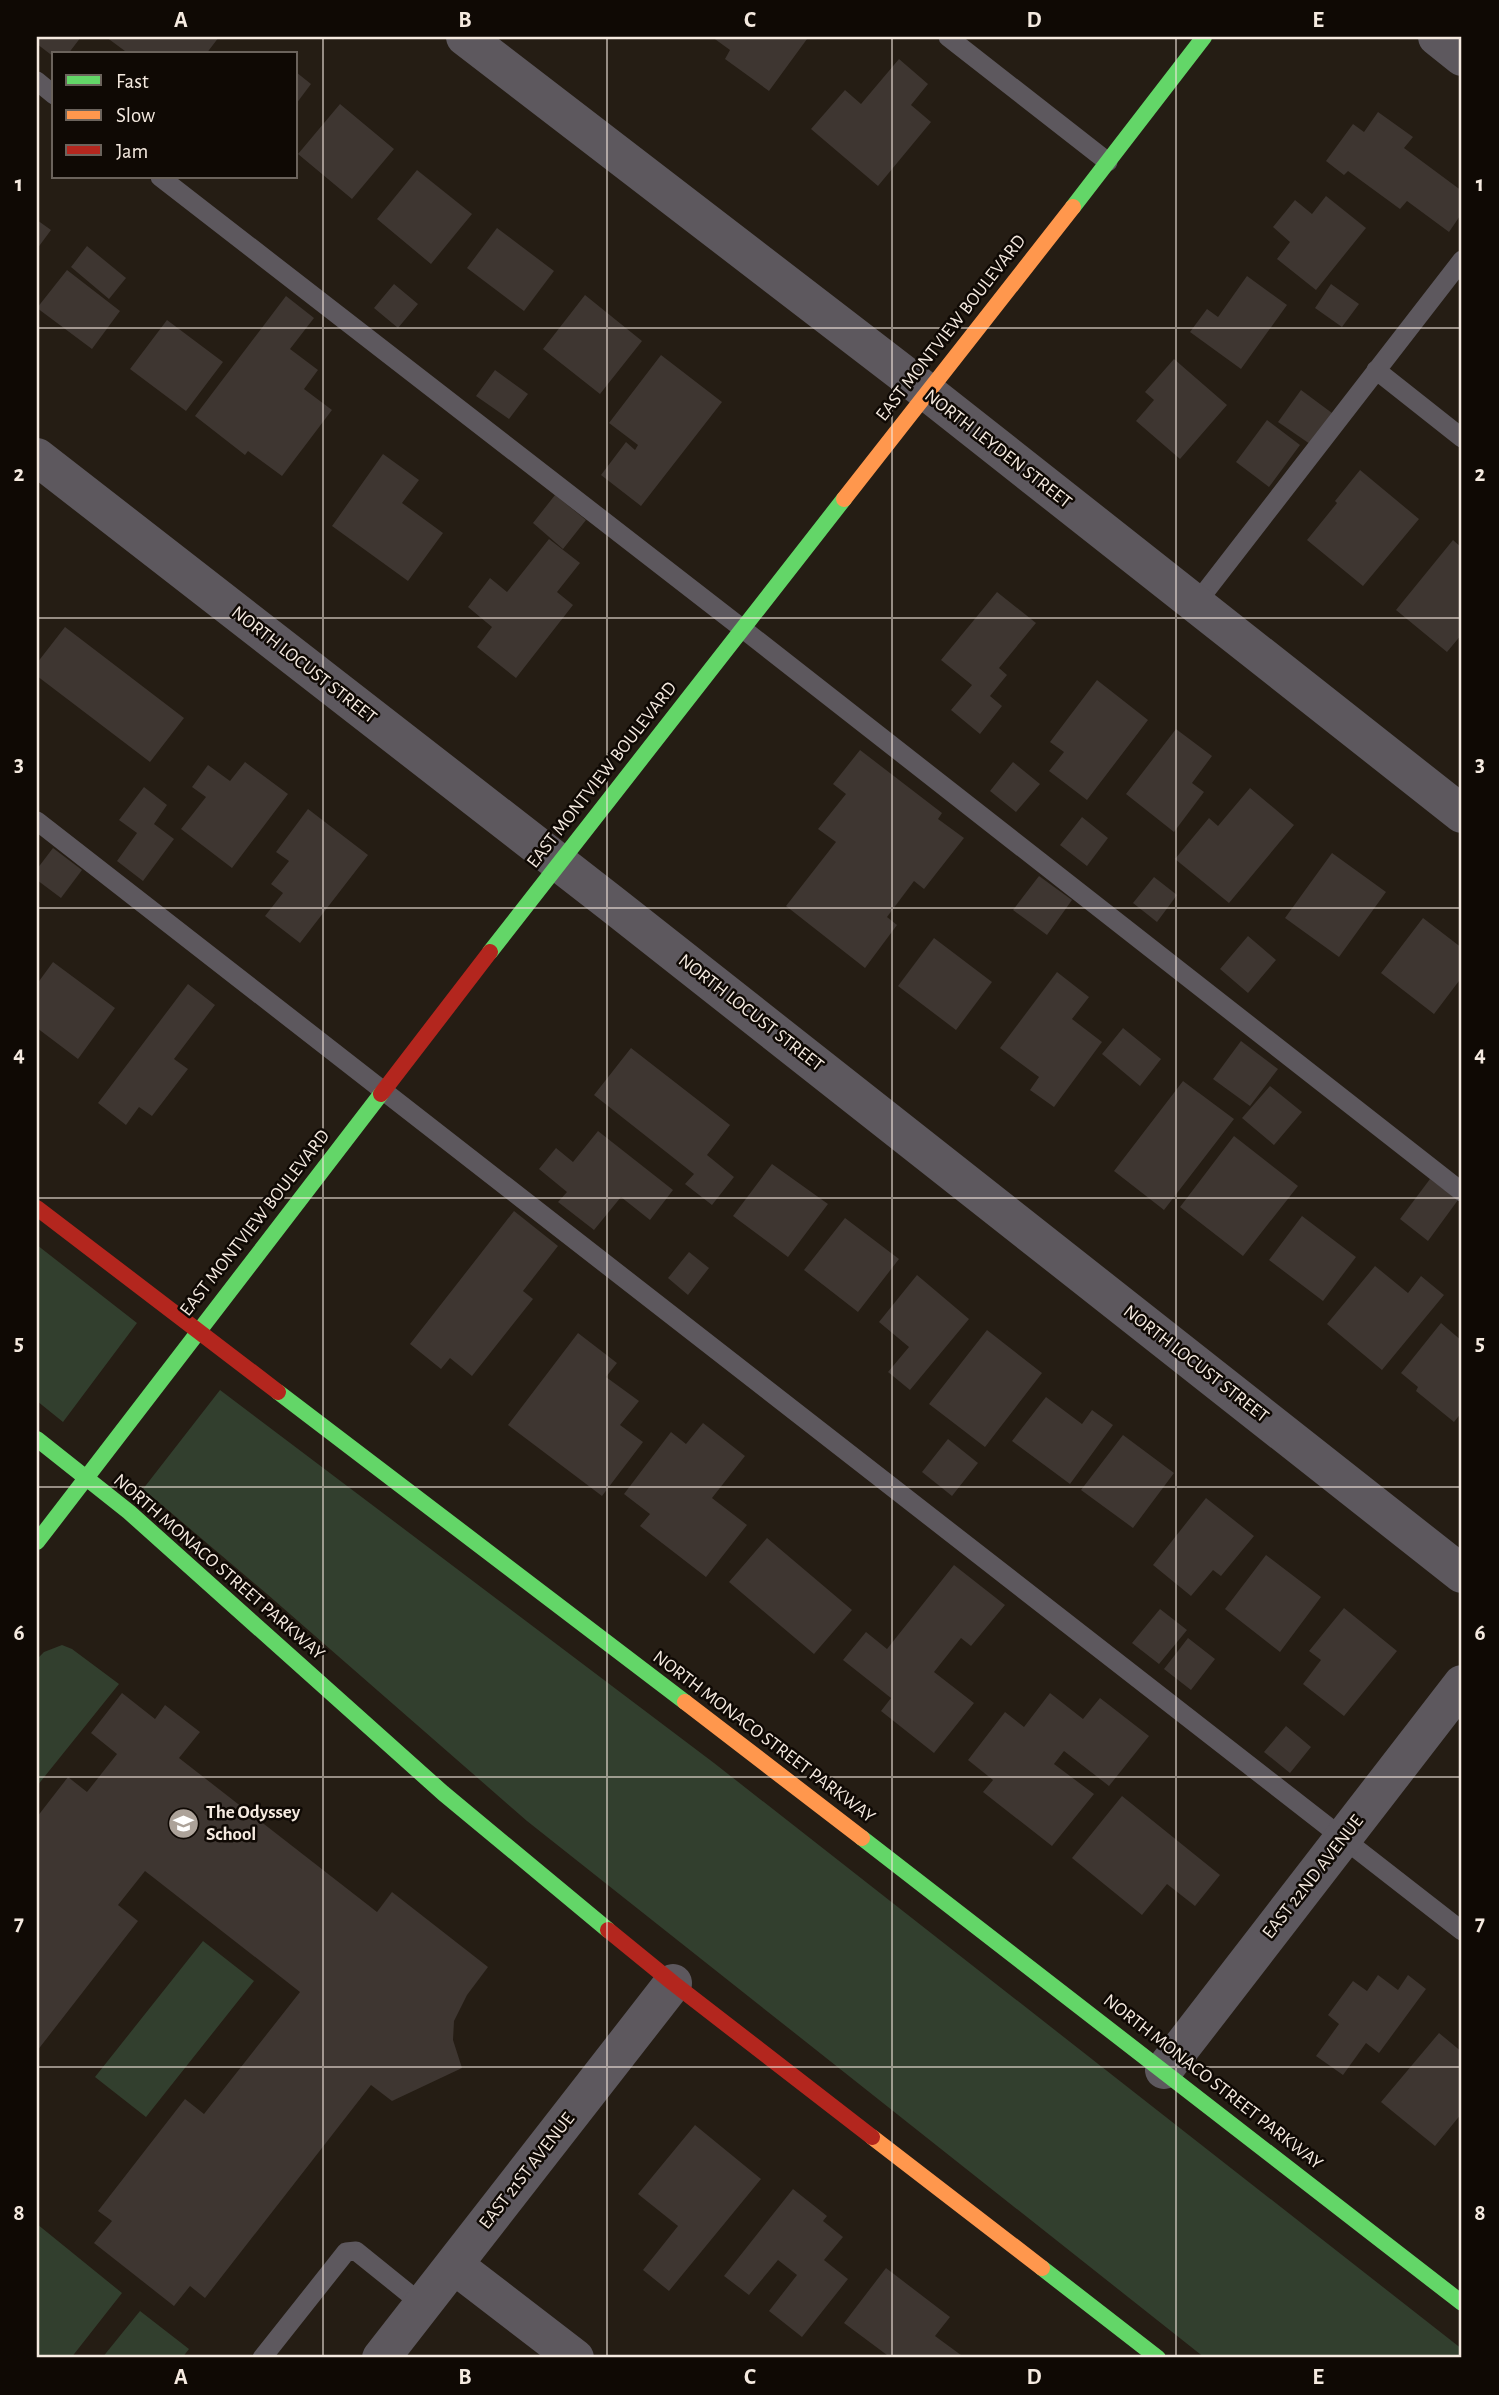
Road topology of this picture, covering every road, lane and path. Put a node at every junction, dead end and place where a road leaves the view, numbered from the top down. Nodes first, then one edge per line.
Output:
1 (465, 37) edge
2 (948, 37) edge
3 (1204, 37) edge
4 (1437, 37) edge
5 (1462, 57) edge
6 (37, 81) edge
7 (52, 93) edge
8 (1108, 162) junction
9 (161, 178) edge
10 (1462, 260) edge
11 (1376, 370) junction
12 (926, 392) junction
13 (1462, 438) edge
14 (37, 457) edge
15 (1195, 605) junction
16 (743, 629) junction
17 (1462, 814) edge
18 (37, 821) edge
19 (559, 863) junction
20 (383, 1091) junction
21 (1462, 1192) edge
22 (37, 1208) edge
23 (197, 1331) junction
24 (37, 1439) edge
25 (87, 1480) junction
26 (37, 1542) edge
27 (1462, 1574) edge
28 (1462, 1684) edge
29 (1343, 1837) junction
30 (1462, 1931) edge
31 (673, 1983) junction
32 (1164, 2070) junction
33 (454, 2265) junction
34 (1462, 2303) edge
35 (423, 2305) junction
36 (262, 2358) edge
37 (381, 2358) edge
38 (575, 2358) edge
39 (1158, 2358) edge

1 - 12 street, NORTH LEYDEN STREET
2 - 8 lane
3 - 8 main road, EAST MONTVIEW BOULEVARD
4 - 5 street
6 - 7 lane
8 - 12 main road, EAST MONTVIEW BOULEVARD
9 - 16 lane
10 - 11 lane
11 - 13 lane
11 - 15 lane
12 - 15 street, NORTH LEYDEN STREET
12 - 16 main road, EAST MONTVIEW BOULEVARD
14 - 19 street, NORTH LOCUST STREET
15 - 17 street, NORTH LEYDEN STREET
16 - 19 main road, EAST MONTVIEW BOULEVARD
16 - 21 lane
18 - 20 lane
19 - 20 main road, EAST MONTVIEW BOULEVARD
19 - 27 street, NORTH LOCUST STREET
20 - 23 main road, EAST MONTVIEW BOULEVARD
20 - 29 lane
22 - 23 main road, NORTH MONACO STREET PARKWAY
23 - 25 main road, EAST MONTVIEW BOULEVARD
23 - 32 main road, NORTH MONACO STREET PARKWAY
24 - 25 main road, NORTH MONACO STREET PARKWAY
25 - 26 main road, EAST MONTVIEW BOULEVARD
25 - 31 main road, NORTH MONACO STREET PARKWAY
28 - 29 street, EAST 22ND AVENUE
29 - 30 lane
29 - 32 street, EAST 22ND AVENUE
31 - 33 street, EAST 21ST AVENUE
31 - 39 main road, NORTH MONACO STREET PARKWAY
32 - 34 main road, NORTH MONACO STREET PARKWAY
33 - 35 street, EAST 21ST AVENUE
33 - 38 street
35 - 36 lane
35 - 37 street, EAST 21ST AVENUE

